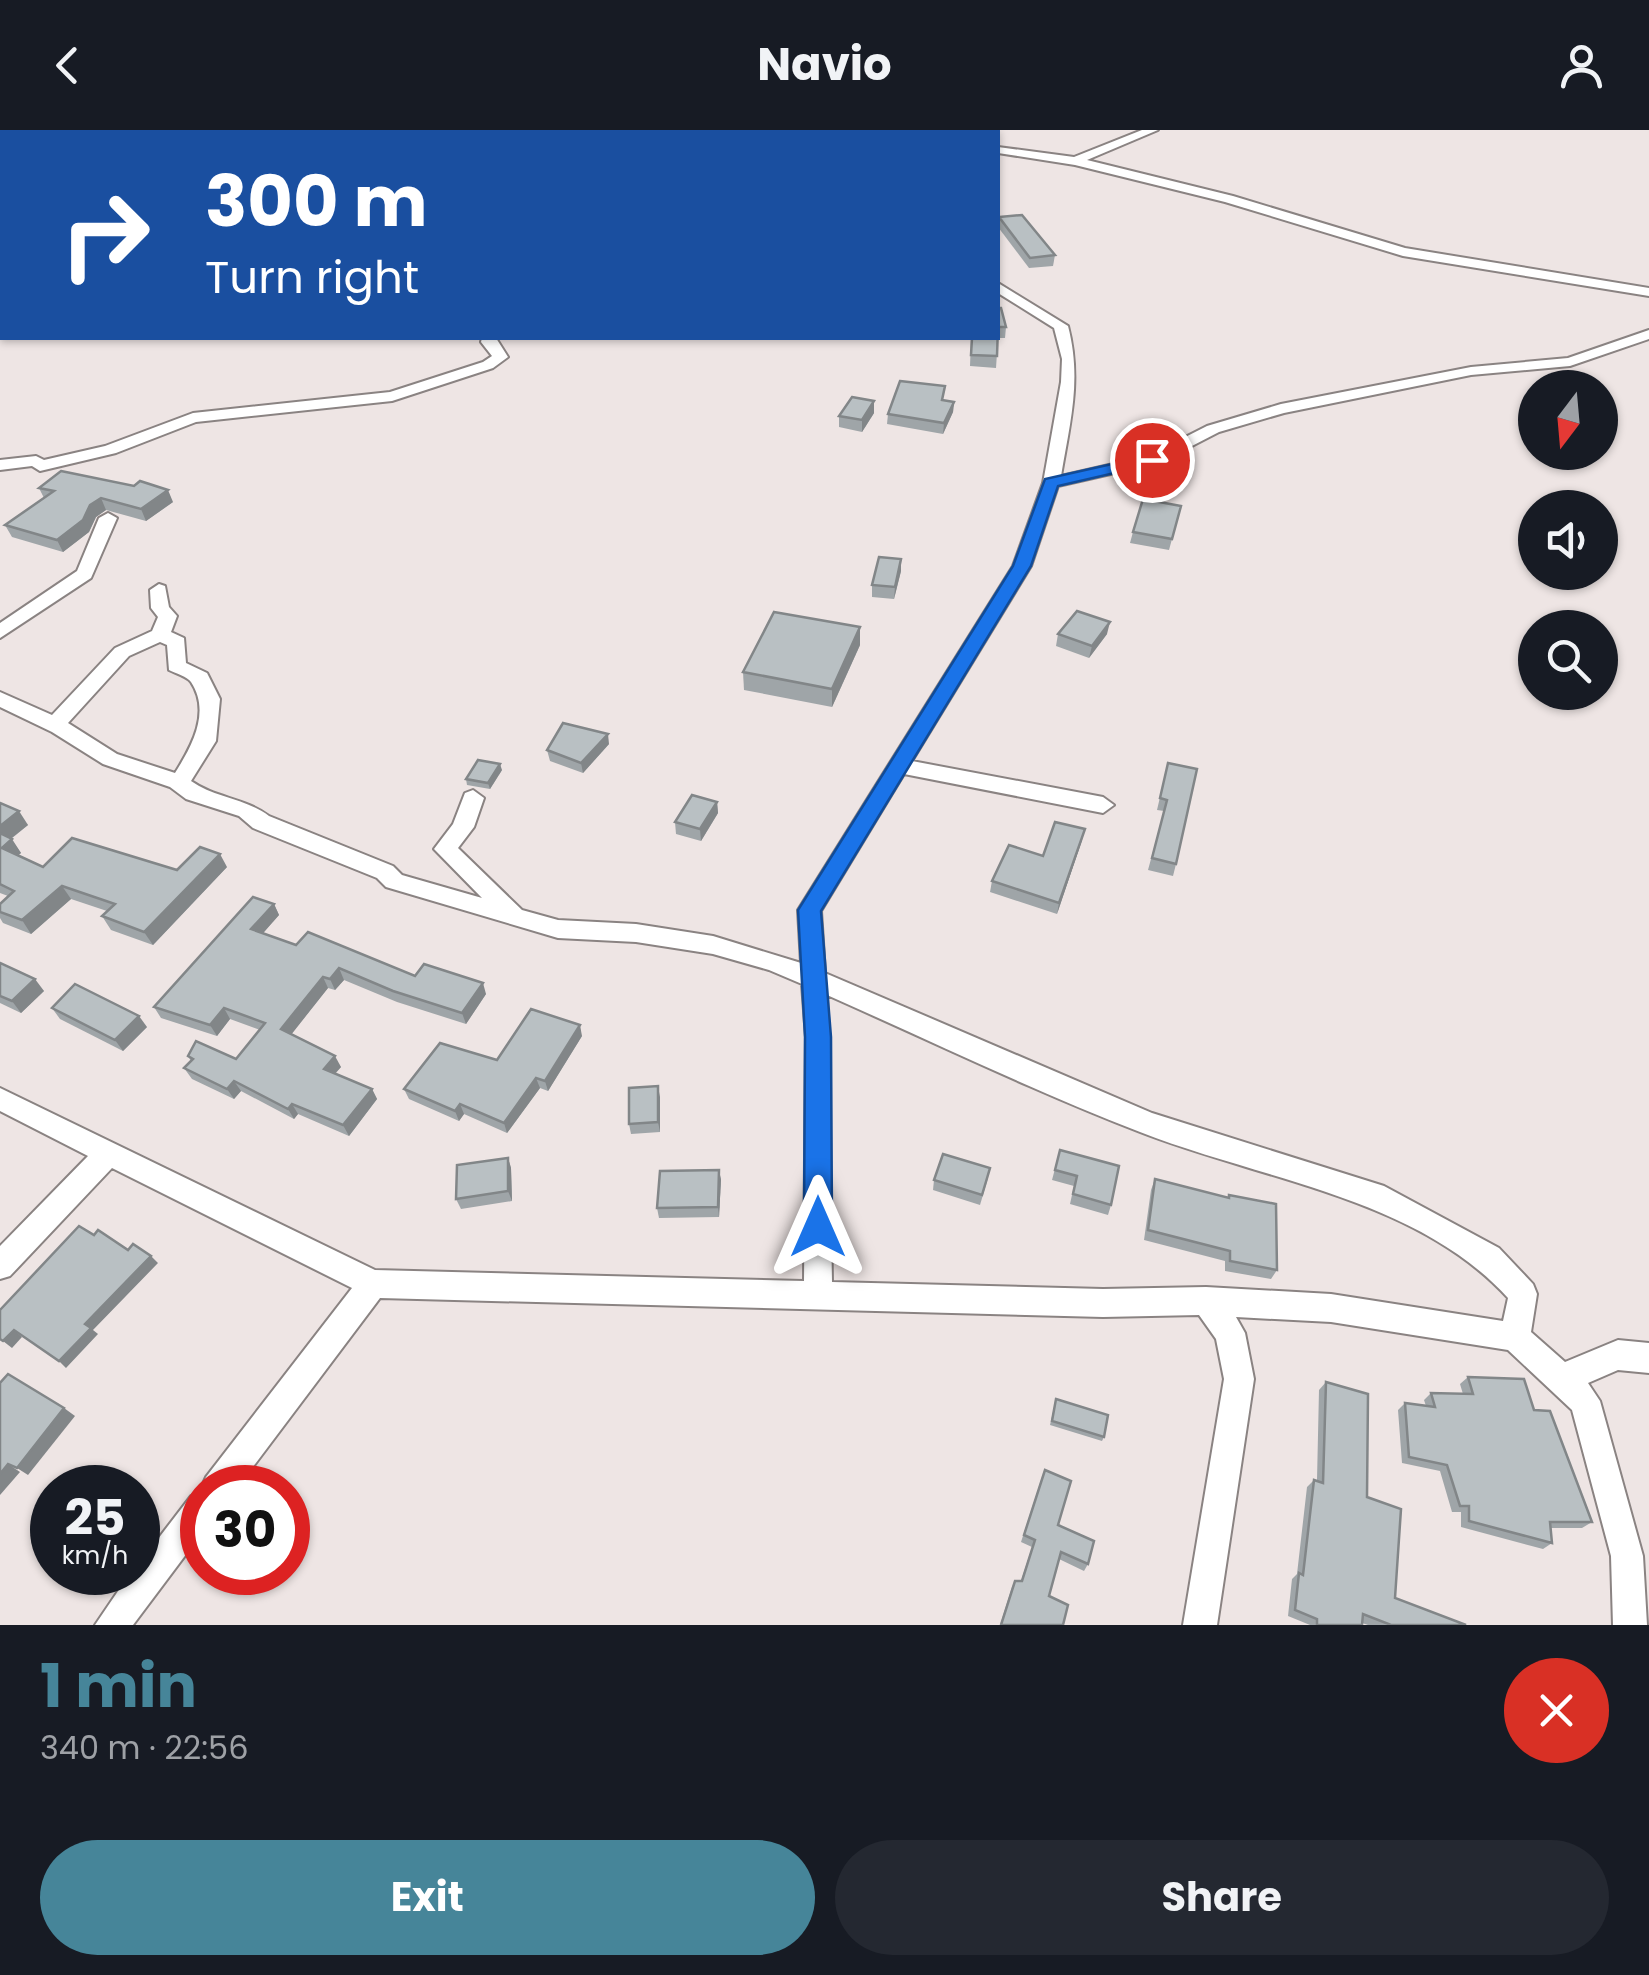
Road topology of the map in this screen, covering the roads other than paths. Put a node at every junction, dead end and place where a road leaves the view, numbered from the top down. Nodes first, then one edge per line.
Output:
1 (1152, 130) edge
2 (1002, 152) edge
3 (1075, 160) junction
4 (1000, 288) edge
5 (1649, 292) edge
6 (1649, 334) edge
7 (488, 340) edge
8 (0, 465) edge
9 (1051, 483) junction
10 (108, 518) dead end
11 (159, 590) dead end
12 (0, 632) edge
13 (160, 635) junction
14 (0, 700) edge
15 (54, 724) junction
16 (898, 766) junction
17 (179, 784) junction
18 (472, 798) dead end
19 (1103, 805) dead end
20 (516, 916) junction
21 (812, 977) junction
22 (0, 1099) edge
23 (108, 1153) junction
24 (0, 1266) edge
25 (372, 1284) junction
26 (818, 1295) junction
27 (1206, 1301) junction
28 (1515, 1338) junction
29 (1649, 1358) edge
30 (1561, 1379) junction
31 (234, 1465) edge
32 (180, 1535) edge
33 (112, 1625) edge
34 (1200, 1625) edge
35 (1630, 1625) edge

1 - 3 street
2 - 3 street
3 - 5 street
4 - 9 street
6 - 9 street
7 - 8 street
9 - 16 street
10 - 12 street
11 - 13 street
13 - 15 street
13 - 17 street
14 - 15 street
15 - 17 street
16 - 19 street
16 - 21 street
17 - 20 street
18 - 20 street
20 - 21 street
21 - 26 street
21 - 28 street
22 - 23 street
23 - 24 street
23 - 25 street
25 - 26 street
25 - 31 street
26 - 27 street
27 - 28 street
27 - 34 street
28 - 30 street
29 - 30 street
30 - 35 street
32 - 33 street

